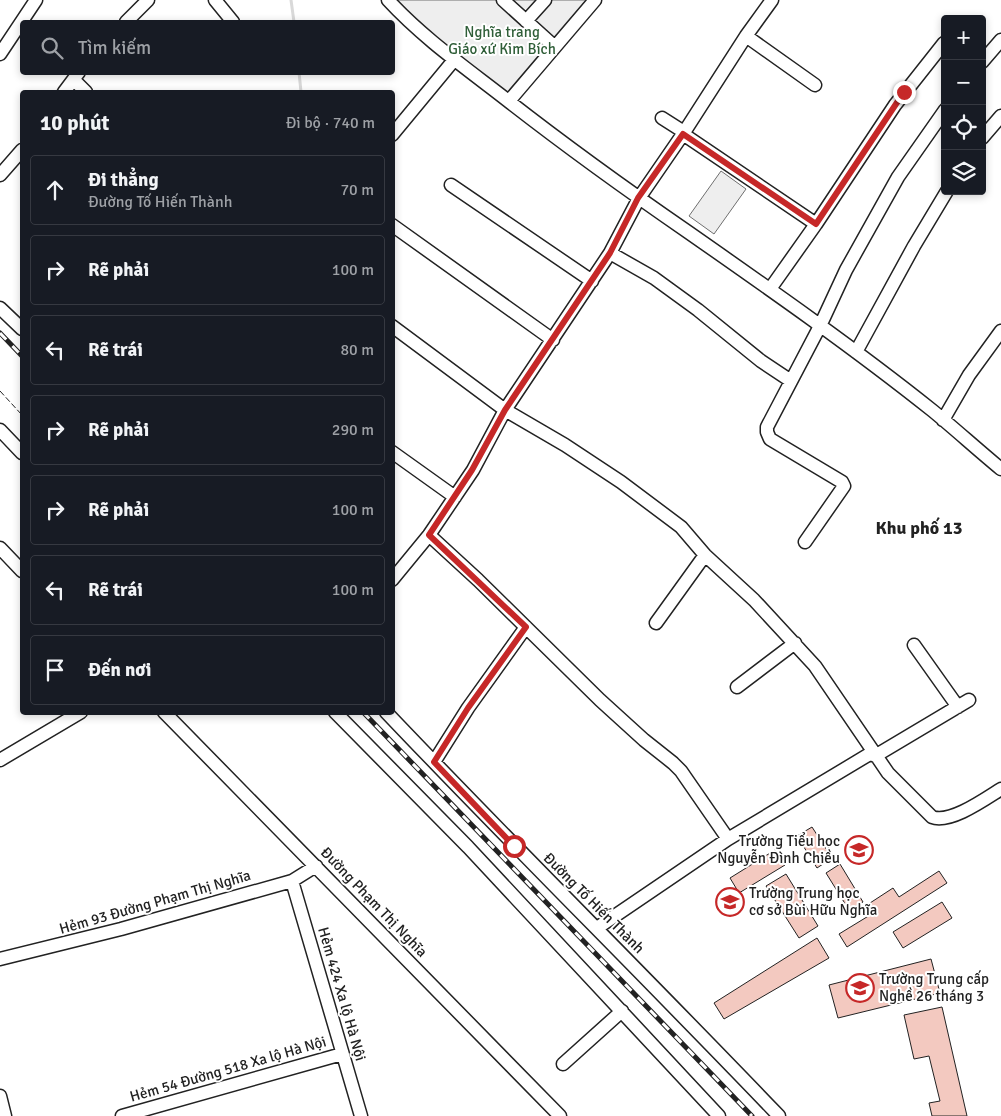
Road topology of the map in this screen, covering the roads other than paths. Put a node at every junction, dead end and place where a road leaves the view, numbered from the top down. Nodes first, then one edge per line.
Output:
1 (36, 0) edge
2 (148, 0) edge
3 (215, 0) edge
4 (388, 0) edge
5 (503, 0) edge
6 (545, 0) edge
7 (595, 0) edge
8 (771, 0) edge
9 (23, 20) edge
10 (128, 20) edge
11 (231, 20) edge
12 (526, 21) junction
13 (20, 24) edge
14 (746, 36) junction
15 (1001, 40) edge
16 (555, 47) junction
17 (941, 47) edge
18 (0, 54) edge
19 (454, 60) junction
20 (984, 60) edge
21 (76, 76) edge
22 (815, 85) dead end
23 (66, 90) edge
24 (85, 90) edge
25 (509, 102) junction
26 (941, 116) edge
27 (1001, 116) edge
28 (662, 118) dead end
29 (395, 131) edge
30 (683, 133) junction
31 (986, 133) edge
32 (20, 152) edge
33 (0, 175) edge
34 (451, 185) dead end
35 (945, 195) edge
36 (638, 198) junction
37 (816, 224) junction
38 (395, 227) edge
39 (610, 253) junction
40 (592, 281) junction
41 (770, 289) junction
42 (0, 308) edge
43 (820, 326) junction
44 (20, 327) edge
45 (395, 328) edge
46 (1001, 331) edge
47 (553, 340) junction
48 (856, 352) junction
49 (791, 381) junction
50 (505, 410) junction
51 (943, 420) junction
52 (0, 430) edge
53 (20, 451) edge
54 (395, 454) edge
55 (1001, 468) edge
56 (455, 497) junction
57 (429, 535) junction
58 (805, 542) dead end
59 (0, 548) edge
60 (705, 555) junction
61 (20, 569) edge
62 (395, 575) edge
63 (656, 623) dead end
64 (526, 627) junction
65 (795, 643) junction
66 (914, 645) dead end
67 (737, 687) dead end
68 (969, 700) dead end
69 (958, 707) junction
70 (76, 715) edge
71 (167, 715) edge
72 (339, 715) edge
73 (389, 715) edge
74 (874, 754) junction
75 (0, 760) edge
76 (434, 762) junction
77 (1001, 789) edge
78 (728, 839) junction
79 (316, 866) junction
80 (292, 880) junction
81 (597, 928) junction
82 (0, 960) edge
83 (622, 1011) junction
84 (342, 1054) junction
85 (563, 1064) dead end
86 (0, 1096) edge
87 (5, 1116) edge
88 (122, 1116) edge
89 (361, 1116) edge
90 (560, 1116) edge
91 (719, 1116) edge
92 (779, 1116) edge

1 - 9 street
2 - 10 street
3 - 11 street
4 - 19 street
5 - 12 street
6 - 12 street
7 - 16 street
8 - 14 street
12 - 16 street
13 - 18 street
14 - 22 street
14 - 30 street
15 - 20 street
16 - 25 street
17 - 37 street
19 - 25 street
19 - 29 street
21 - 23 street
21 - 24 street
25 - 36 street
26 - 43 street
27 - 31 street
28 - 30 street
30 - 36 street
30 - 37 street
32 - 33 street
34 - 40 street
35 - 48 street
36 - 39 street
36 - 41 street
37 - 41 street
38 - 47 street
39 - 40 street
39 - 49 street
40 - 47 street
41 - 43 street
42 - 44 street
43 - 48 street
43 - 49 street
45 - 50 street
46 - 51 street
47 - 50 street
48 - 51 street
49 - 58 street
50 - 56 street
50 - 60 street
51 - 55 street
52 - 53 street
54 - 56 street
56 - 57 street
57 - 62 street
57 - 64 street
59 - 61 street
60 - 63 street
60 - 65 street
64 - 76 street
64 - 78 street
65 - 67 street
65 - 74 street
66 - 69 street
68 - 69 street
69 - 74 street
70 - 75 street
71 - 79 street, Đường Phạm Thị Nghĩa
72 - 83 street
73 - 76 street, Đường Tố Hiến Thành
74 - 77 street
74 - 78 street
76 - 81 street, Đường Tố Hiến Thành
78 - 81 street
79 - 80 street, Hẻm 93 Đường Phạm Thị Nghĩa
79 - 90 street, Đường Phạm Thị Nghĩa
80 - 82 street, Hẻm 93 Đường Phạm Thị Nghĩa
80 - 84 street, Hẻm 424 Xa lộ Hà Nội
81 - 92 street, Đường Tố Hiến Thành
83 - 85 street
83 - 91 street
84 - 88 street, Hẻm 54 Đường 518 Xa lộ Hà Nội
84 - 89 street, Hẻm 424 Xa lộ Hà Nội
86 - 87 street

